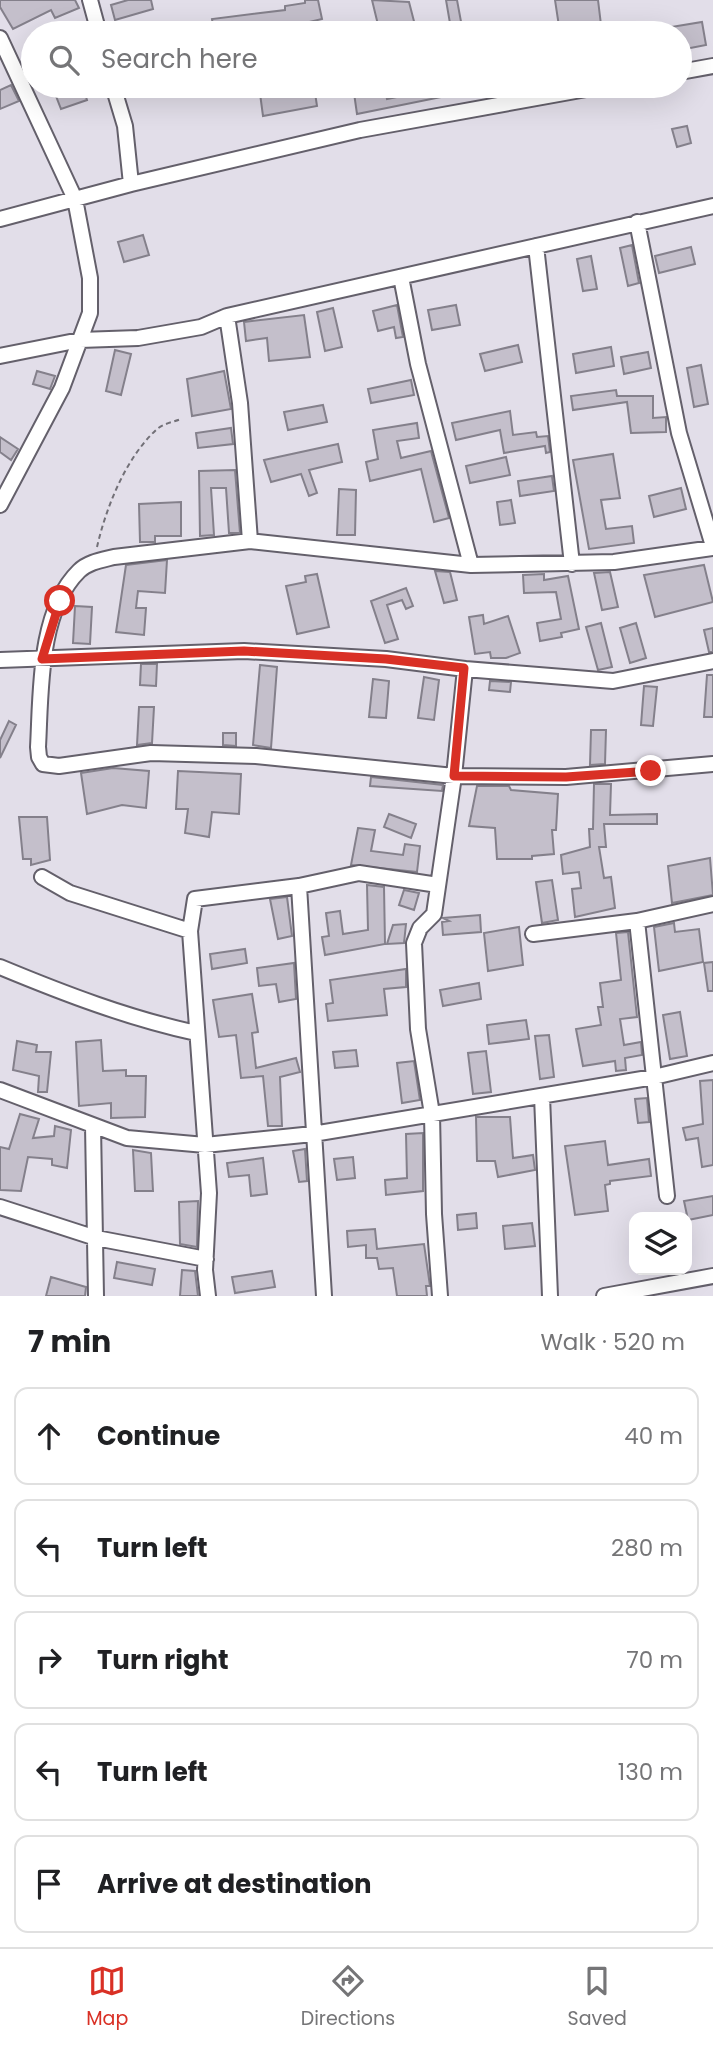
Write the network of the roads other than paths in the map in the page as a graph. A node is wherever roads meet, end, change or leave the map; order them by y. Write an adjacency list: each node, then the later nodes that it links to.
1 (90, 0): 2 (street)
2 (96, 21)
3 (0, 37): 6 (street)
4 (713, 66): 5 (street)
5 (692, 70)
6 (21, 83)
7 (28, 98): 11 (street)
8 (117, 98): 10 (street)
9 (537, 98): 10 (street)
10 (131, 184): 11 (street)
11 (75, 200): 13 (street); 18 (street)
12 (713, 206): 14 (street)
13 (0, 219)
14 (636, 222): 15 (street); 22 (street)
15 (536, 246): 16 (street); 23 (street)
16 (401, 277): 17 (street); 24 (street)
17 (227, 316): 18 (street); 21 (street)
18 (80, 340): 19 (street); 20 (street)
19 (0, 356)
20 (0, 505)
21 (250, 541): 24 (street); 25 (street)
22 (713, 547): 23 (street)
23 (572, 564): 24 (street)
24 (471, 565)
25 (42, 659): 26 (street); 28 (street); 30 (street)
26 (0, 660)
27 (713, 661): 28 (street)
28 (464, 668): 30 (street)
29 (713, 764): 30 (street)
30 (454, 776): 32 (street)
31 (42, 877): 36 (street)
32 (438, 885): 33 (street); 44 (street)
33 (299, 886): 36 (street); 46 (street)
34 (713, 904): 35 (street)
35 (637, 921): 37 (street); 41 (street)
36 (190, 931): 39 (street)
37 (533, 934)
38 (0, 967): 39 (street)
39 (197, 1033): 47 (street)
40 (713, 1063): 41 (street)
41 (654, 1077): 43 (street); 48 (street)
42 (0, 1090): 45 (street)
43 (542, 1096): 44 (street); 58 (street)
44 (432, 1114): 46 (street); 57 (street)
45 (93, 1126): 47 (street); 50 (street)
46 (313, 1134): 47 (street); 56 (street)
47 (205, 1146): 51 (street)
48 (667, 1196)
49 (0, 1207): 50 (street)
50 (96, 1238): 51 (street); 54 (street)
51 (205, 1259): 55 (street)
52 (713, 1276): 53 (street)
53 (668, 1290): 59 (street)
54 (96, 1296)
55 (208, 1296)
56 (324, 1296)
57 (440, 1296)
58 (550, 1296)
59 (604, 1296)

